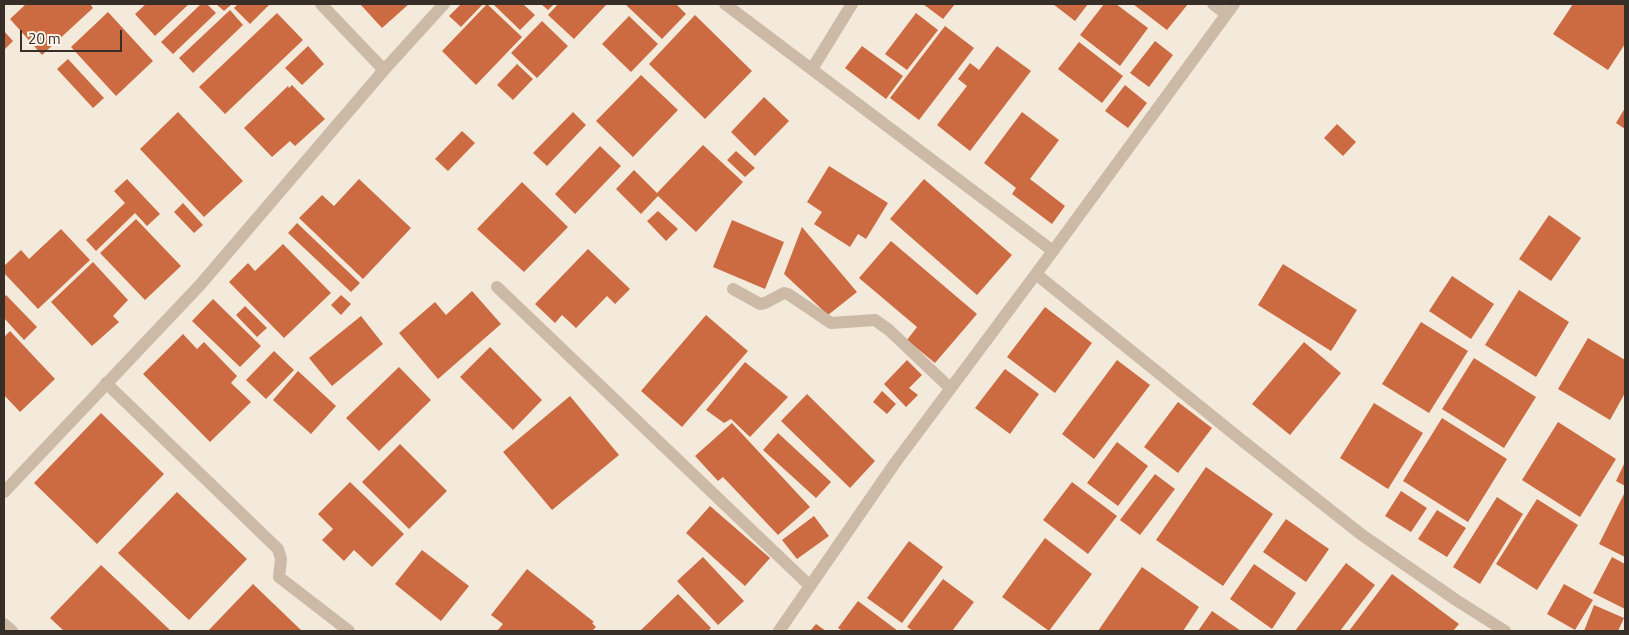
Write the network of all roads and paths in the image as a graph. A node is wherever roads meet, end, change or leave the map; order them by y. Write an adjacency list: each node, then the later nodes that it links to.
1 (322, 4): 9 (street)
2 (444, 4): 9 (street)
3 (725, 4): 8 (street)
4 (852, 4): 8 (street)
5 (1213, 4): 7 (street)
6 (1234, 4): 7 (street)
7 (1226, 14): 10 (street)
8 (812, 69): 10 (street)
9 (384, 70): 14 (street)
10 (1053, 251): 11 (street)
11 (1036, 274): 15 (street); 22 (street)
12 (498, 286): 17 (street)
13 (733, 289): 15 (street)
14 (106, 383): 16 (street); 20 (street)
15 (950, 388): 17 (street)
16 (4, 492)
17 (810, 586): 21 (street)
18 (4, 624): 19 (street)
19 (12, 631)
20 (349, 631)
21 (778, 631)
22 (1505, 631)

